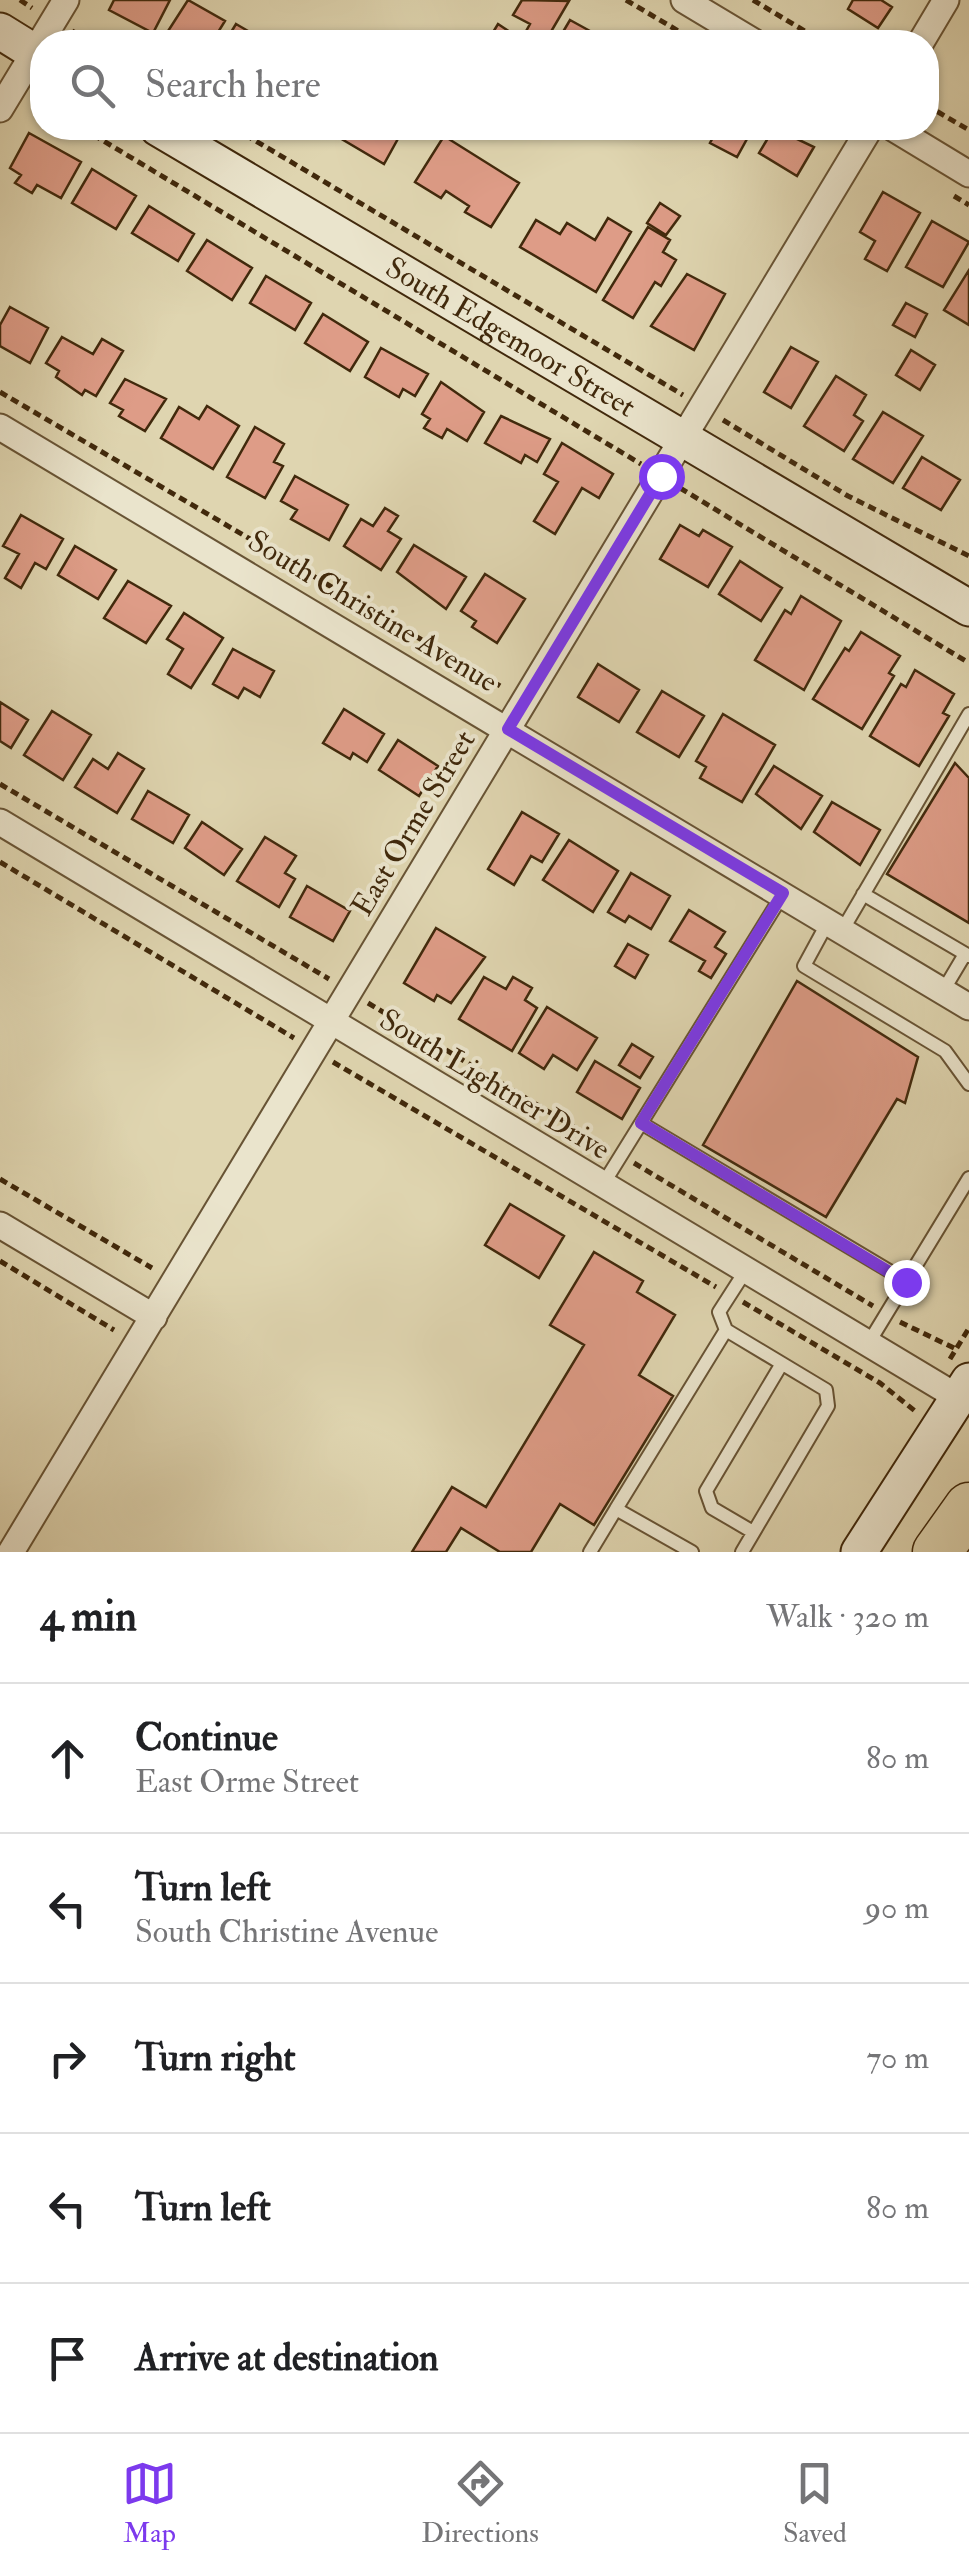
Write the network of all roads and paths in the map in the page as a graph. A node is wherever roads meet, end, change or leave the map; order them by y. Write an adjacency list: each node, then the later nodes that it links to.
1 (66, 0): 6 (street)
2 (626, 0): 7 (path)
3 (684, 0): 8 (street)
4 (753, 0): 9 (path)
5 (946, 0): 10 (street)
6 (51, 30)
7 (677, 30)
8 (734, 30)
9 (804, 30)
10 (928, 30)
11 (0, 31): 12 (street)
12 (30, 49)
13 (30, 67): 14 (street)
14 (0, 109)
15 (939, 112): 16 (path)
16 (969, 130)
17 (102, 140): 27 (path)
18 (178, 140): 26 (street, South Edgemoor Street)
19 (254, 140): 24 (path)
20 (863, 140): 24 (street, East Orme Street)
21 (914, 140): 22 (street)
22 (969, 174)
23 (0, 392): 31 (path)
24 (702, 407): 26 (street, East Orme Street); 28 (path)
25 (0, 427): 33 (street, South Christine Avenue)
26 (682, 442): 27 (street, East Orme Street); 29 (street, South Edgemoor Street)
27 (661, 476): 30 (path); 33 (street, East Orme Street)
28 (969, 556)
29 (969, 608)
30 (969, 663)
31 (502, 687)
32 (969, 714): 38 (lane)
33 (508, 729): 37 (street, South Christine Avenue); 42 (street, East Orme Street)
34 (0, 784): 42 (path)
35 (0, 822): 44 (street, South Lightner Drive)
36 (0, 862): 45 (path)
37 (783, 893): 39 (street, South Christine Avenue); 47 (lane)
38 (864, 894): 39 (lane); 40 (lane)
39 (836, 925): 41 (street, South Christine Avenue); 46 (lane)
40 (967, 955): 41 (lane)
41 (943, 991): 43 (street, South Christine Avenue)
42 (350, 992): 44 (street, East Orme Street); 48 (path)
43 (969, 1007)
44 (330, 1024): 45 (street, East Orme Street); 51 (street, South Lightner Drive)
45 (314, 1051): 57 (path); 59 (street, East Orme Street)
46 (969, 1084)
47 (641, 1123): 48 (lane); 56 (lane)
48 (621, 1155): 51 (lane); 58 (path)
49 (0, 1178): 54 (path)
50 (969, 1178): 56 (lane)
51 (602, 1186): 55 (street, South Lightner Drive)
52 (0, 1226): 59 (street)
53 (0, 1261): 60 (path)
54 (152, 1268)
55 (746, 1270): 57 (lane); 62 (street, South Lightner Drive)
56 (906, 1282): 58 (lane)
57 (730, 1295): 61 (lane); 65 (path)
58 (886, 1314): 62 (lane); 64 (path)
59 (154, 1317): 69 (street, East Orme Street)
60 (114, 1330)
61 (726, 1330): 63 (lane); 67 (lane)
62 (868, 1344): 64 (street, South Lightner Drive)
63 (781, 1365): 68 (lane); 68 (lane)
64 (961, 1376): 73 (street)
65 (917, 1413)
66 (969, 1507): 74 (highway)
67 (616, 1509): 70 (lane); 71 (lane)
68 (753, 1532): 72 (lane)
69 (11, 1552)
70 (590, 1552)
71 (692, 1552)
72 (742, 1552)
73 (859, 1552)
74 (937, 1552)

